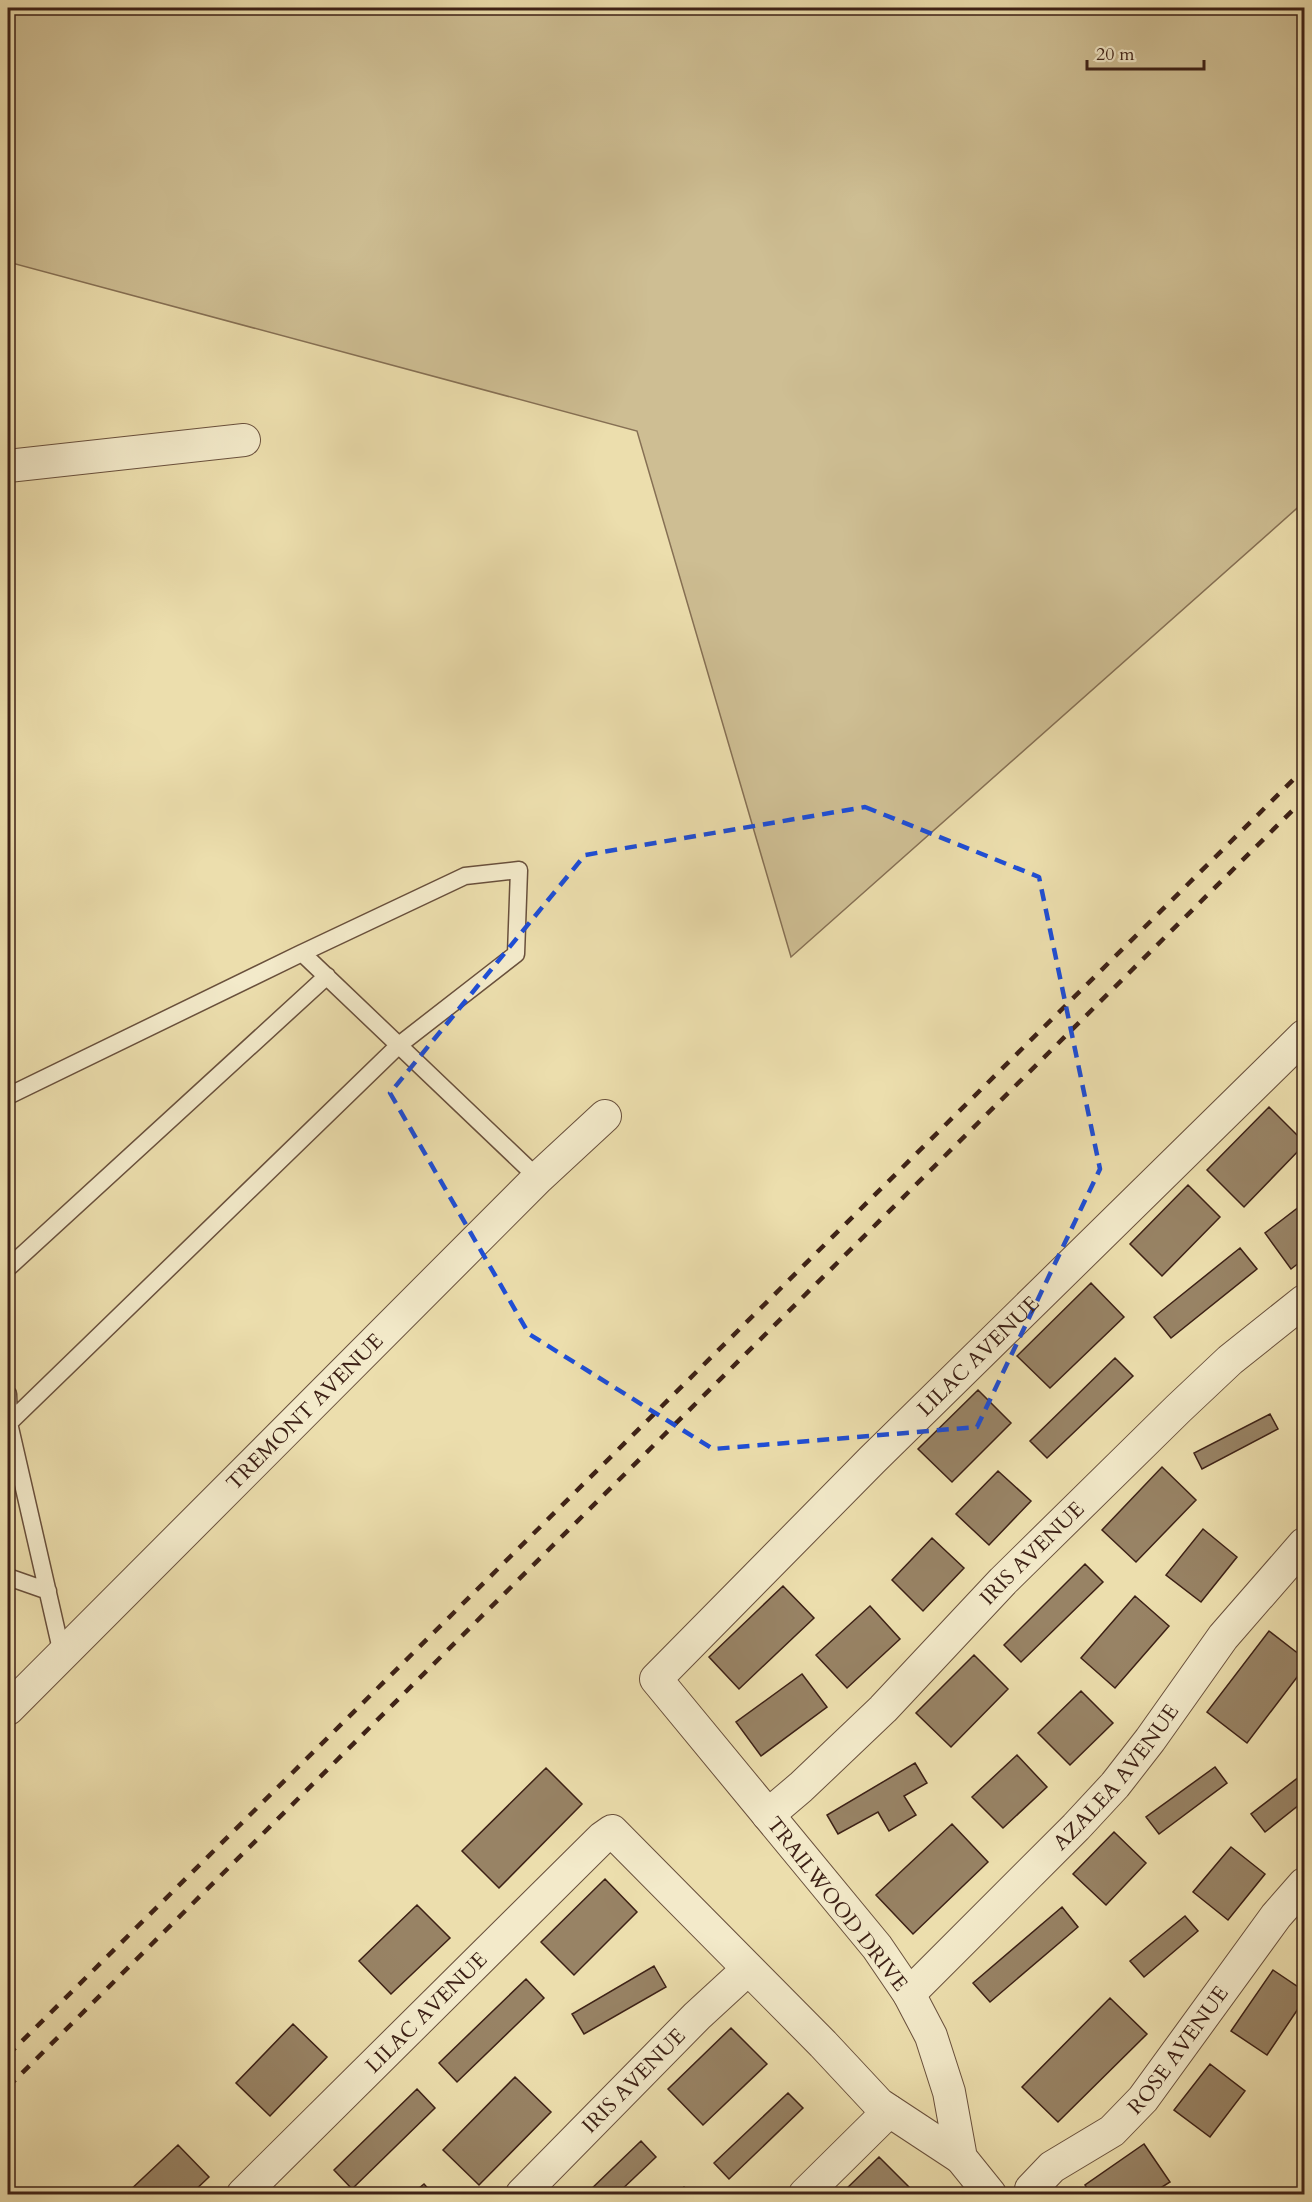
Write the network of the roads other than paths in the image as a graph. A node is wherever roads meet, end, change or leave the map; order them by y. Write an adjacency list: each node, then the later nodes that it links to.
1 (244, 440): 2 (street)
2 (8, 466)
3 (303, 953): 4 (lane); 6 (lane); 7 (lane)
4 (327, 976): 6 (lane); 10 (lane)
5 (1305, 1036): 18 (street, LILAC AVENUE)
6 (399, 1045): 9 (lane); 13 (lane)
7 (8, 1096)
8 (605, 1116): 9 (street, TREMONT AVENUE)
9 (538, 1178): 17 (street, TREMONT AVENUE)
10 (8, 1268)
11 (1305, 1301): 20 (street, IRIS AVENUE)
12 (8, 1394): 13 (lane)
13 (9, 1423): 16 (lane)
14 (1305, 1544): 24 (street, AZALEA AVENUE)
15 (8, 1577): 16 (lane)
16 (48, 1591): 17 (lane)
17 (62, 1654): 19 (street, TREMONT AVENUE)
18 (656, 1680): 20 (street, TRAILWOOD DRIVE)
19 (8, 1708)
20 (768, 1815): 24 (street, TRAILWOOD DRIVE)
21 (612, 1831): 23 (street, TRAILWOOD DRIVE); 27 (street, LILAC AVENUE)
22 (1305, 1884): 31 (street, ROSE AVENUE)
23 (747, 1970): 25 (street, TRAILWOOD DRIVE); 28 (street, IRIS AVENUE)
24 (909, 1994): 26 (street, TRAILWOOD DRIVE)
25 (889, 2111): 26 (street, TRAILWOOD DRIVE); 29 (street)
26 (961, 2158): 30 (street, TRAILWOOD DRIVE)
27 (243, 2194)
28 (522, 2194)
29 (805, 2194)
30 (990, 2194)
31 (1030, 2194)

